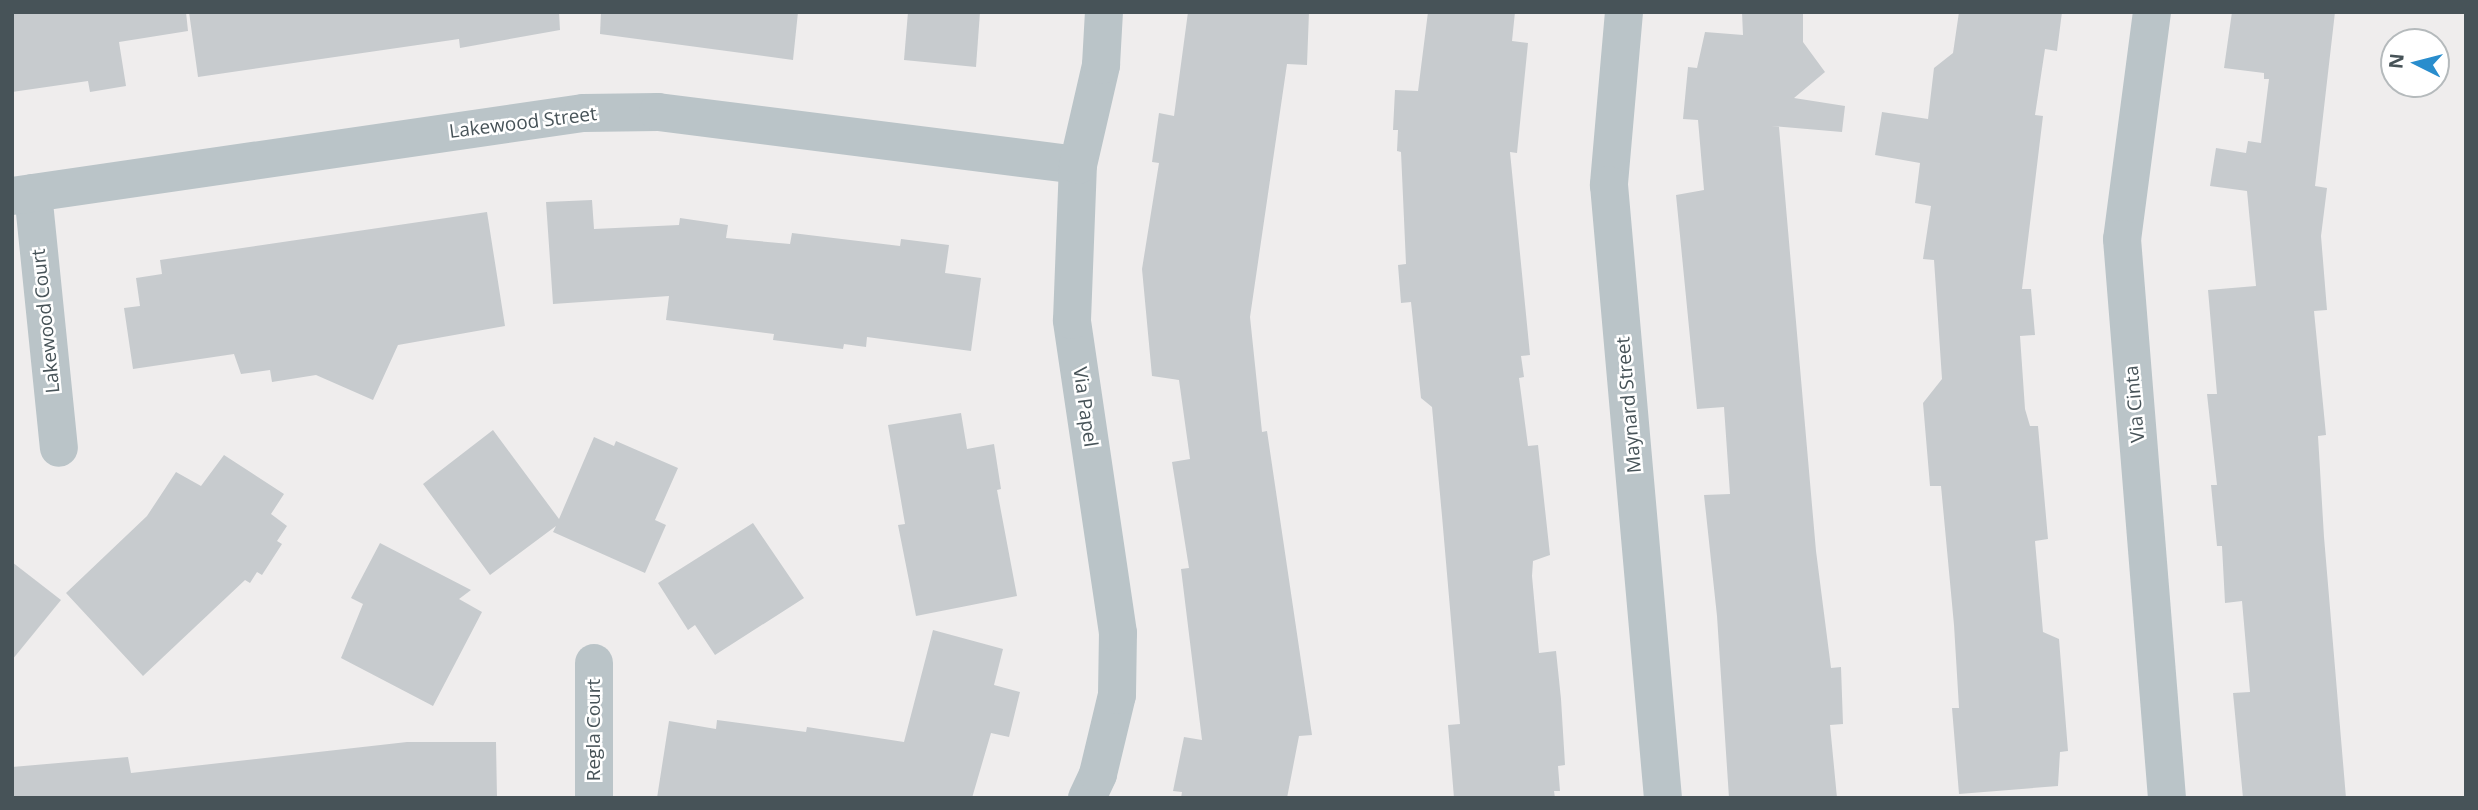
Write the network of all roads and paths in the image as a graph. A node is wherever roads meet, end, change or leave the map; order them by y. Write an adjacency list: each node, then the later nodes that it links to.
1 (1104, 12): 4 (street, Via Papel)
2 (1624, 12): 10 (street, Maynard Street)
3 (2152, 12): 11 (street, Via Cinta)
4 (1078, 164): 5 (street, Lakewood Street); 9 (street, Via Papel)
5 (23, 195): 6 (street, Lakewood Court)
6 (59, 448)
7 (594, 663): 8 (street, Regla Court)
8 (594, 798)
9 (1087, 798)
10 (1663, 798)
11 (2166, 798)

